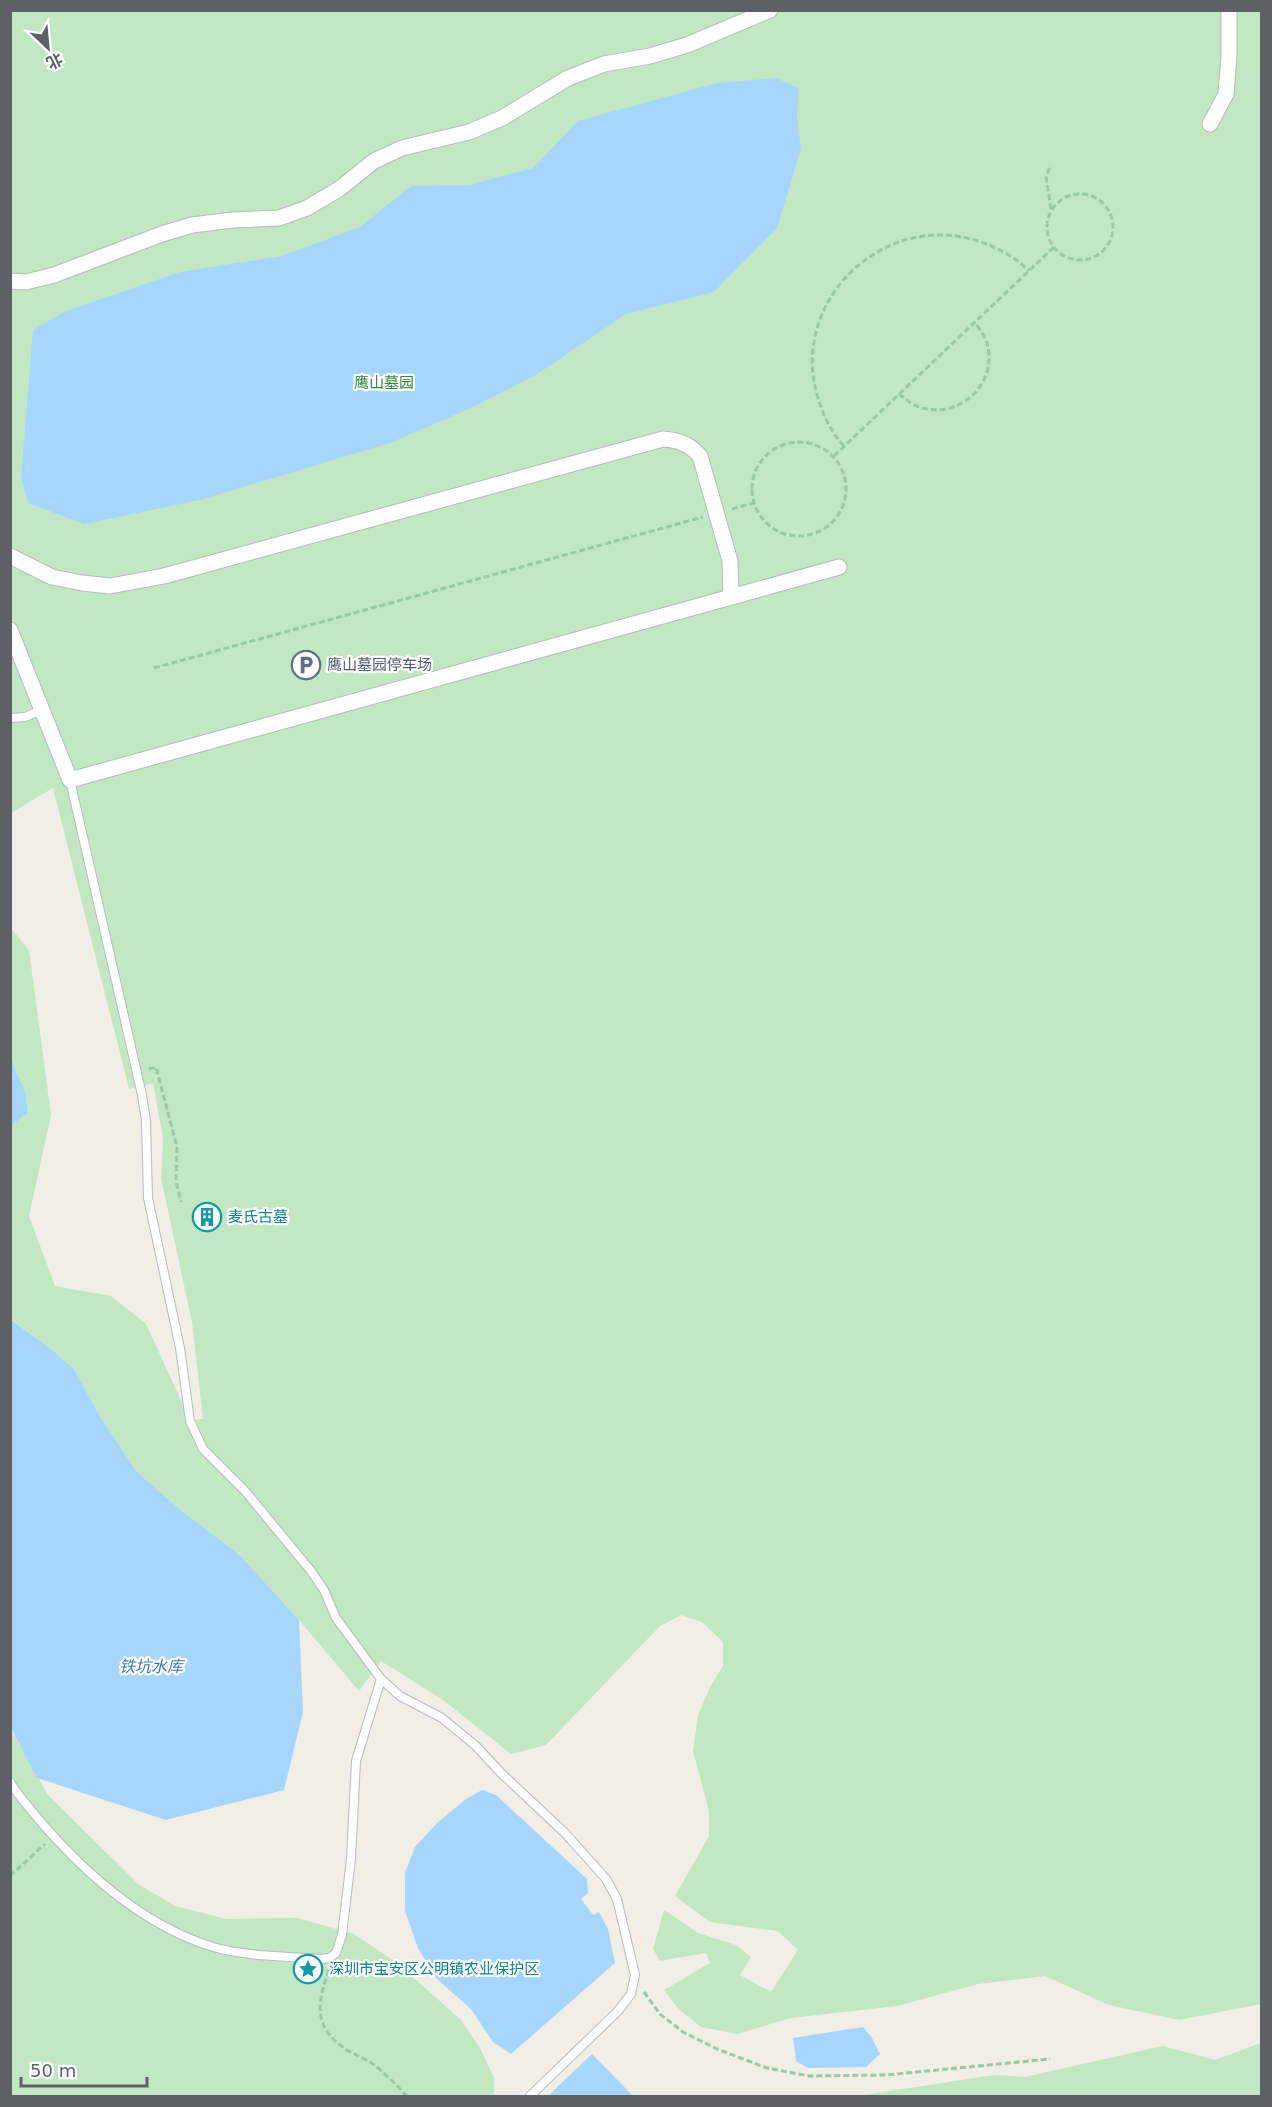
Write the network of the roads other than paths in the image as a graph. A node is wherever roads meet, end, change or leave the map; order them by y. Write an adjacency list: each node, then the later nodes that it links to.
1 (770, 10): 4 (street)
2 (1229, 10): 3 (street)
3 (1210, 124)
4 (10, 281)
5 (10, 556): 7 (street)
6 (839, 567): 7 (street)
7 (731, 597): 11 (street)
8 (10, 630): 9 (street)
9 (42, 710): 10 (lane); 11 (street)
10 (10, 718)
11 (70, 780): 12 (lane)
12 (381, 1679): 13 (lane); 14 (lane)
13 (10, 1782)
14 (530, 2097)

